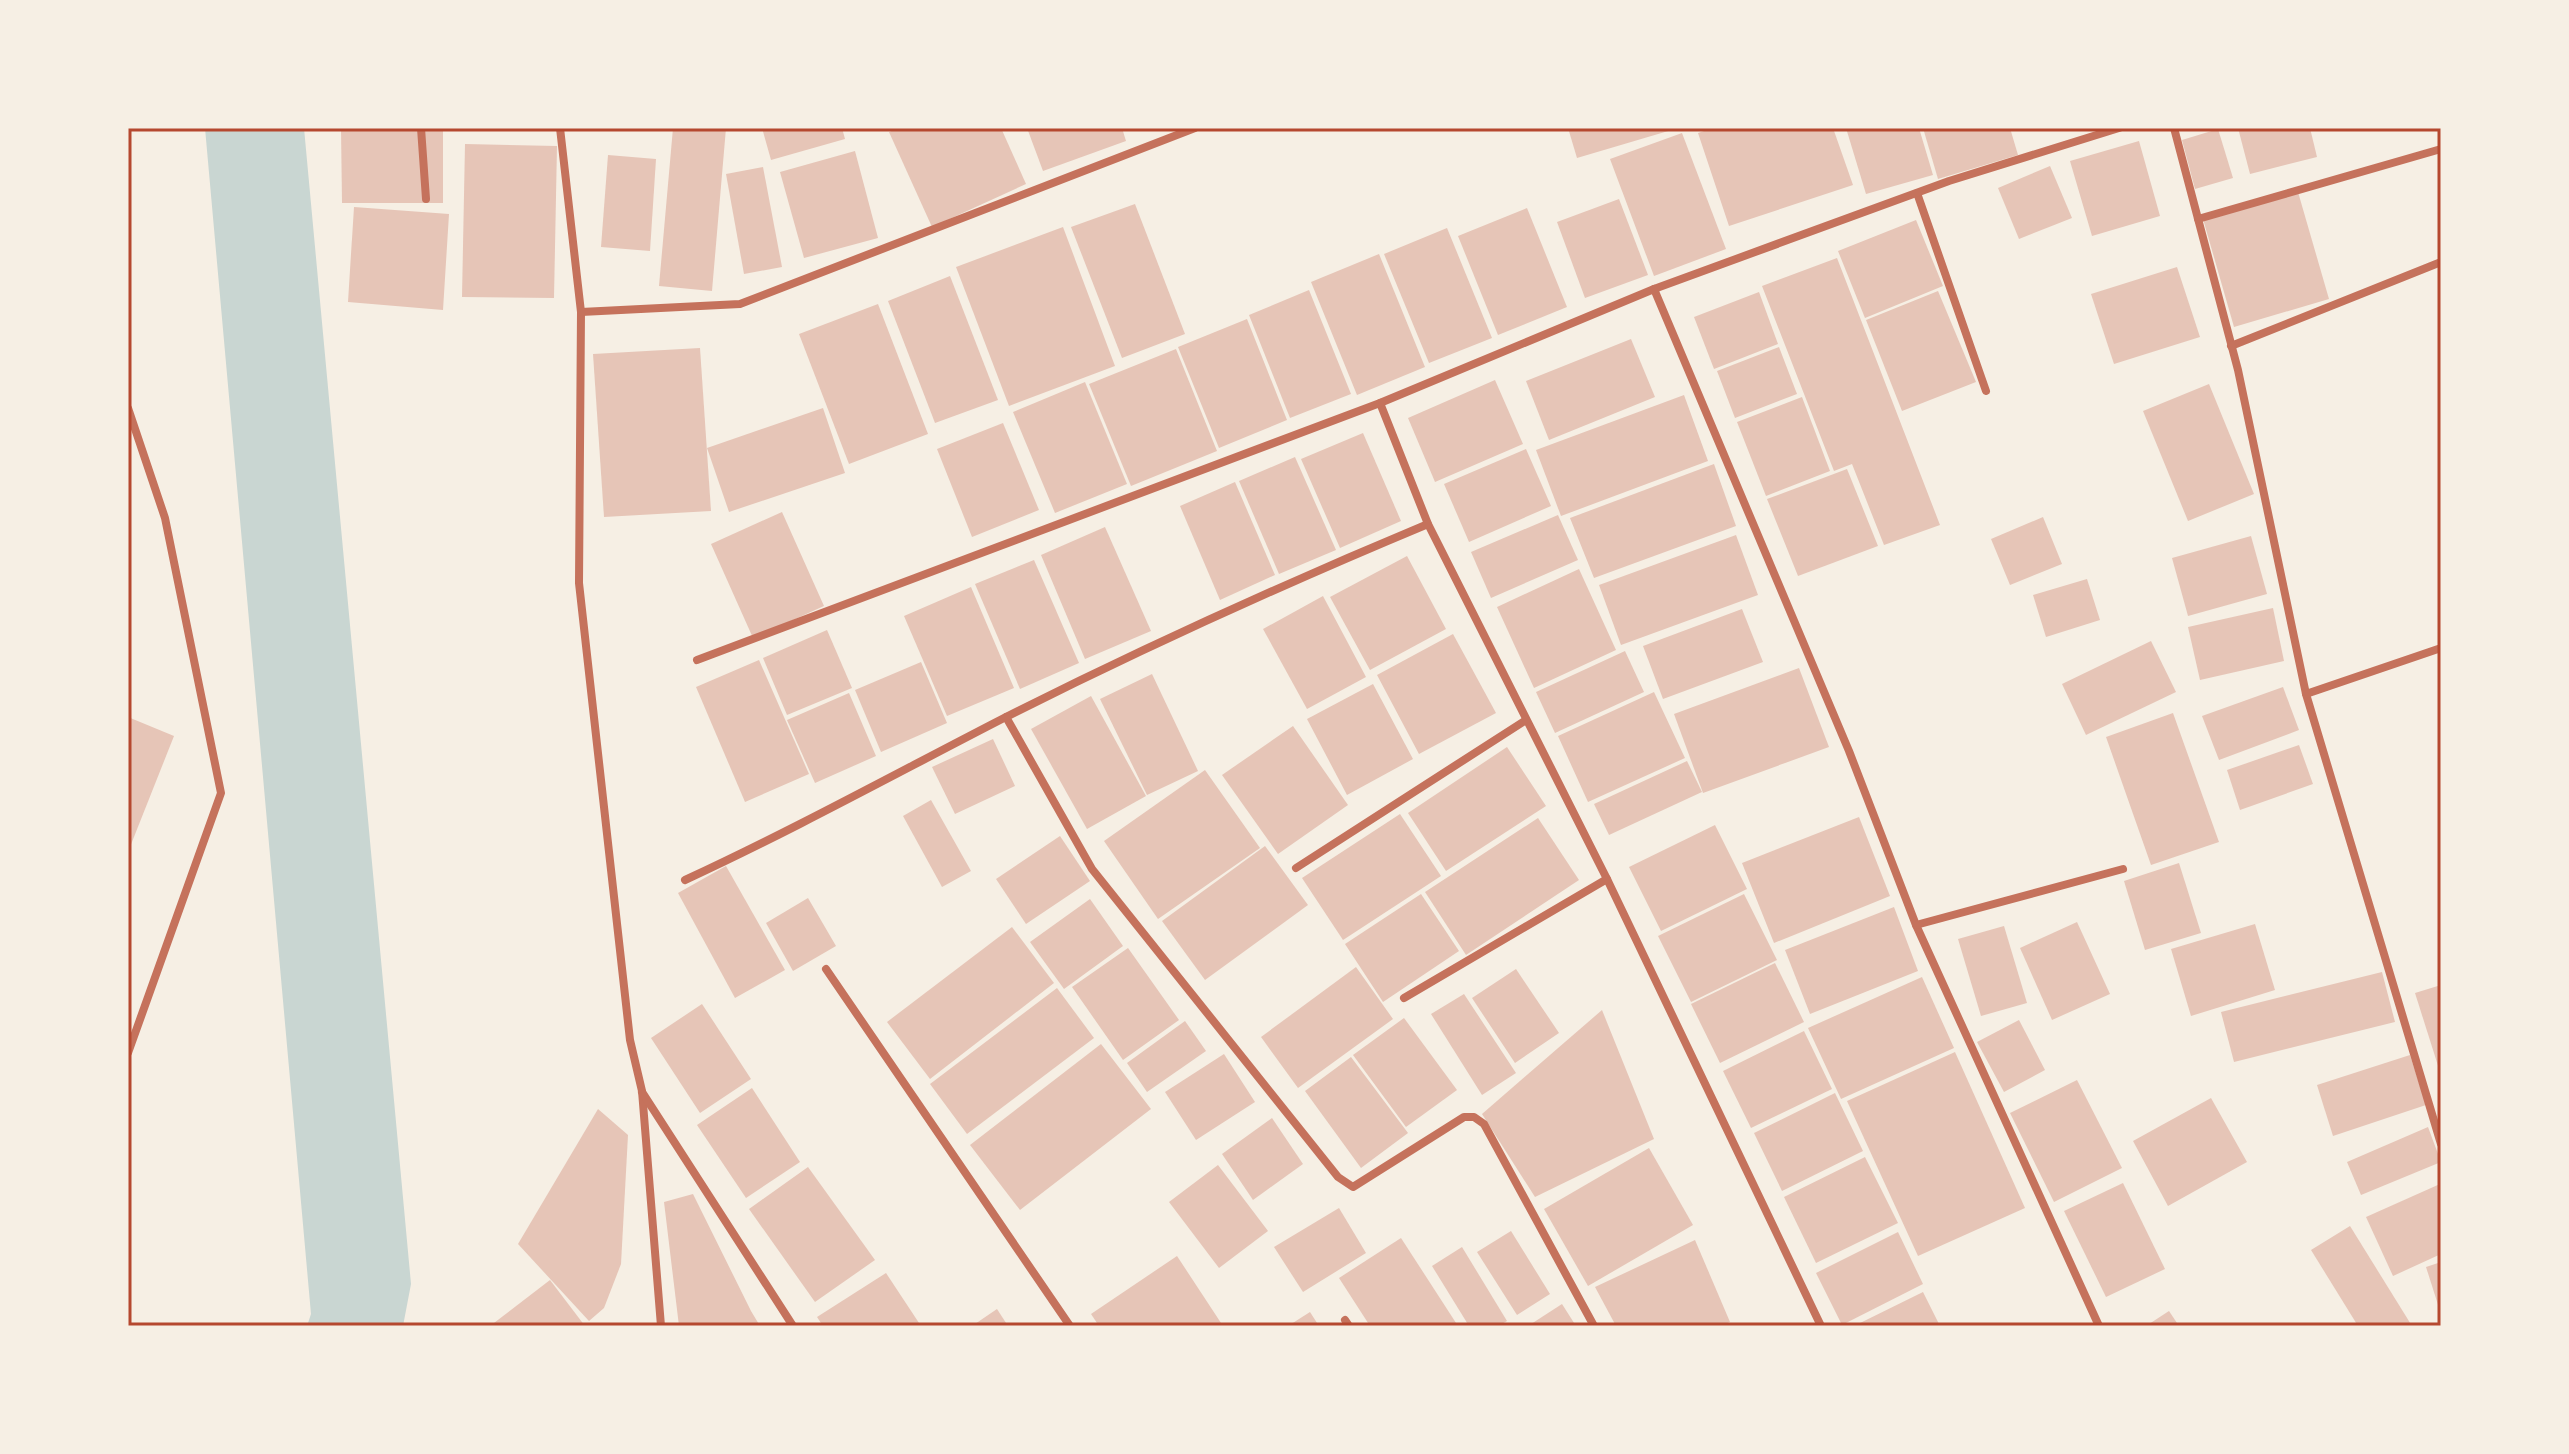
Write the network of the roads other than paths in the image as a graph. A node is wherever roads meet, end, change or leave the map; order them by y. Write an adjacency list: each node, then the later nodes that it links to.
1 (421, 128): 8 (street)
2 (560, 128): 12 (street)
3 (1195, 128): 12 (street)
4 (2119, 128): 7 (street)
5 (2174, 128): 9 (street)
6 (2441, 149): 9 (street)
7 (1917, 193): 11 (street); 14 (street)
8 (426, 199)
9 (2198, 219): 13 (street)
10 (2441, 262): 13 (street)
11 (1654, 289): 15 (street); 27 (street)
12 (581, 312): 31 (street)
13 (2231, 346): 20 (street)
14 (1986, 391)
15 (1380, 403): 17 (street); 19 (street)
16 (128, 408): 30 (street)
17 (1428, 524): 21 (street); 22 (street)
18 (2441, 648): 20 (street)
19 (697, 660)
20 (2306, 694): 32 (street)
21 (1006, 717): 26 (street); 36 (street)
22 (1526, 720): 23 (street); 25 (street)
23 (1296, 868)
24 (2123, 869): 27 (street)
25 (1607, 879): 29 (street); 37 (street)
26 (685, 880)
27 (1916, 925): 38 (street)
28 (826, 969): 35 (street)
29 (1404, 998)
30 (128, 1053)
31 (642, 1091): 33 (street); 34 (street)
32 (2441, 1144)
33 (661, 1326)
34 (793, 1326)
35 (1070, 1326)
36 (1594, 1326)
37 (1821, 1326)
38 (2099, 1326)

